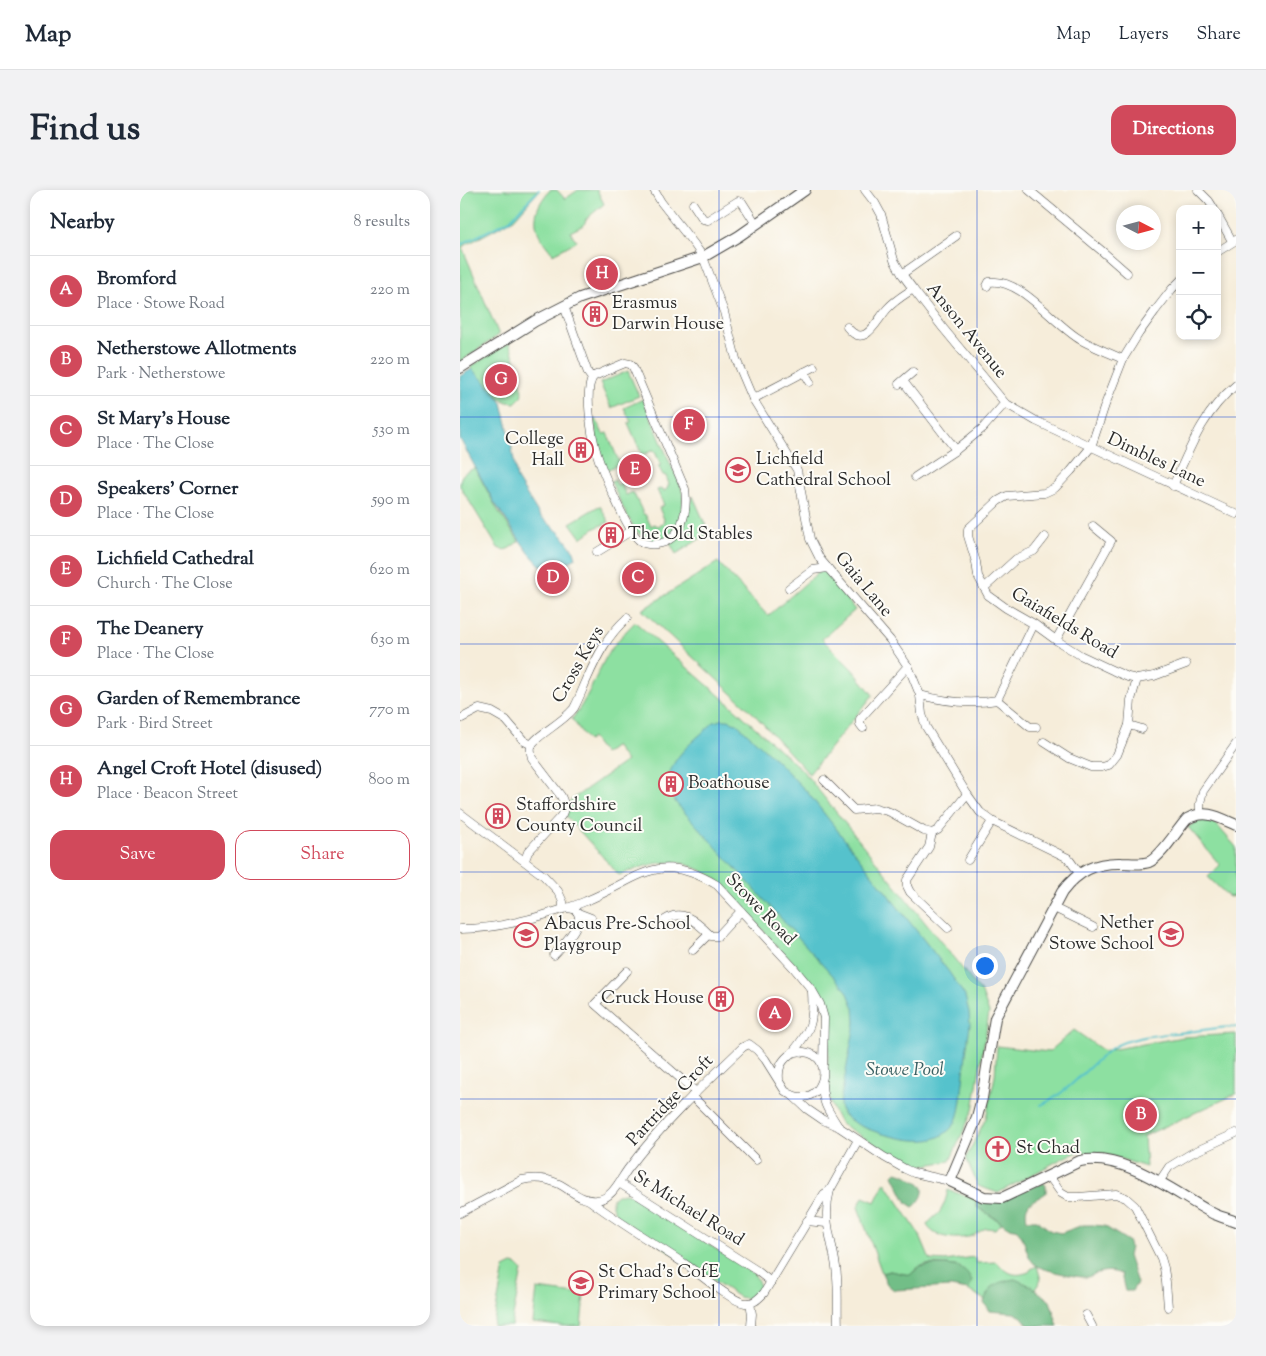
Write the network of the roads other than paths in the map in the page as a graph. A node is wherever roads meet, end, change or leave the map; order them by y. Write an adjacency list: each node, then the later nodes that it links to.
1 (654, 190): 13 (street, Gaia Lane)
2 (805, 190): 9 (street)
3 (865, 190): 15 (street, Anson Avenue)
4 (1029, 190): 14 (street)
5 (1198, 190): 7 (street)
6 (693, 204): 9 (street)
7 (1212, 205)
8 (1221, 220): 11 (street)
9 (756, 224): 13 (street)
10 (956, 236): 15 (street)
11 (1234, 240): 12 (street)
12 (1220, 250)
13 (703, 257): 19 (street); 29 (street, Gaia Lane)
14 (1127, 273)
15 (902, 274): 18 (street, Anson Avenue)
16 (987, 286): 21 (street)
17 (1176, 286): 21 (street)
18 (913, 289): 20 (street); 30 (street, Anson Avenue)
19 (564, 306): 23 (street); 26 (street)
20 (847, 326)
21 (1123, 359): 31 (street)
22 (814, 367): 24 (street)
23 (460, 368)
24 (804, 372): 27 (street); 29 (street)
25 (913, 372): 32 (street)
26 (594, 376): 37 (street); 37 (street)
27 (810, 382)
28 (1236, 385): 34 (street)
29 (753, 399): 40 (street, Gaia Lane)
30 (1005, 403): 31 (street, Anson Avenue); 32 (street)
31 (1091, 447): 34 (street, Dimbles Lane); 42 (street, Gaiafields Road)
32 (956, 450): 33 (street)
33 (915, 477)
34 (1173, 486): 35 (street, Dimbles Lane)
35 (1236, 514)
36 (1093, 526): 45 (street)
37 (631, 531): 39 (street)
38 (1045, 536): 42 (street)
39 (597, 552)
40 (828, 568): 41 (street); 47 (street, Gaia Lane)
41 (789, 588)
42 (984, 588): 44 (street, Gaiafields Road)
43 (627, 618): 58 (street, Cross Keys)
44 (1034, 624): 45 (street, Gaiafields Road); 50 (street)
45 (1056, 640): 48 (street, Gaiafields Road)
46 (1186, 664): 48 (street)
47 (908, 666): 49 (street, Gaia Lane); 53 (street)
48 (1137, 679): 52 (street)
49 (920, 695): 50 (street); 60 (street, Gaia Lane)
50 (997, 700): 54 (street)
51 (460, 719): 58 (street)
52 (1130, 725): 55 (street); 56 (street)
53 (863, 728)
54 (1032, 728)
55 (1143, 729)
56 (1044, 742)
57 (1236, 744): 62 (street)
58 (532, 745): 66 (street)
59 (824, 780): 65 (street)
60 (967, 794): 63 (street, Gaia Lane); 65 (street)
61 (460, 813): 66 (street)
62 (1200, 814): 64 (street); 68 (street)
63 (992, 821): 67 (street); 68 (street, Gaia Lane)
64 (1236, 825)
65 (932, 832): 76 (street)
66 (525, 860): 69 (street)
67 (968, 860)
68 (1079, 873): 70 (street)
69 (565, 908): 71 (street, Stowe Road); 72 (street); 77 (street, Stowe Road)
70 (1054, 908): 75 (street); 96 (street)
71 (741, 911): 78 (street); 82 (street, Stowe Road)
72 (578, 913): 73 (street); 80 (street)
73 (591, 918)
74 (660, 924): 78 (street)
75 (1093, 926)
76 (948, 928)
77 (460, 929)
78 (709, 934): 79 (street)
79 (693, 950)
80 (554, 955)
81 (627, 971): 89 (street)
82 (812, 990): 83 (street); 86 (street, Stowe Road)
83 (792, 1053): 85 (street); 86 (street)
84 (765, 1058): 85 (street); 87 (street); 89 (street, Partridge Croft)
85 (783, 1061): 87 (street)
86 (823, 1067): 88 (street)
87 (779, 1078): 90 (street)
88 (822, 1082): 90 (street); 91 (street)
89 (694, 1094): 94 (street); 98 (street, Partridge Croft)
90 (790, 1094): 91 (street)
91 (839, 1127): 93 (street)
92 (1236, 1133): 97 (street)
93 (858, 1140): 96 (street); 99 (street)
94 (756, 1160)
95 (1049, 1176): 96 (street); 97 (street); 106 (street)
96 (950, 1181)
97 (1159, 1182): 103 (street)
98 (619, 1183): 100 (street, St Michael Road); 105 (street, St Michael Road)
99 (830, 1190): 102 (street); 104 (street)
100 (589, 1200): 101 (street); 108 (street)
101 (460, 1213)
102 (807, 1222): 104 (street); 105 (street)
103 (1236, 1222)
104 (826, 1223): 112 (street)
105 (771, 1282): 108 (street)
106 (1167, 1292): 107 (street); 109 (street)
107 (1157, 1293)
108 (750, 1303): 111 (street)
109 (1168, 1307)
110 (1086, 1315): 113 (street)
111 (751, 1326)
112 (838, 1326)
113 (1092, 1326)

